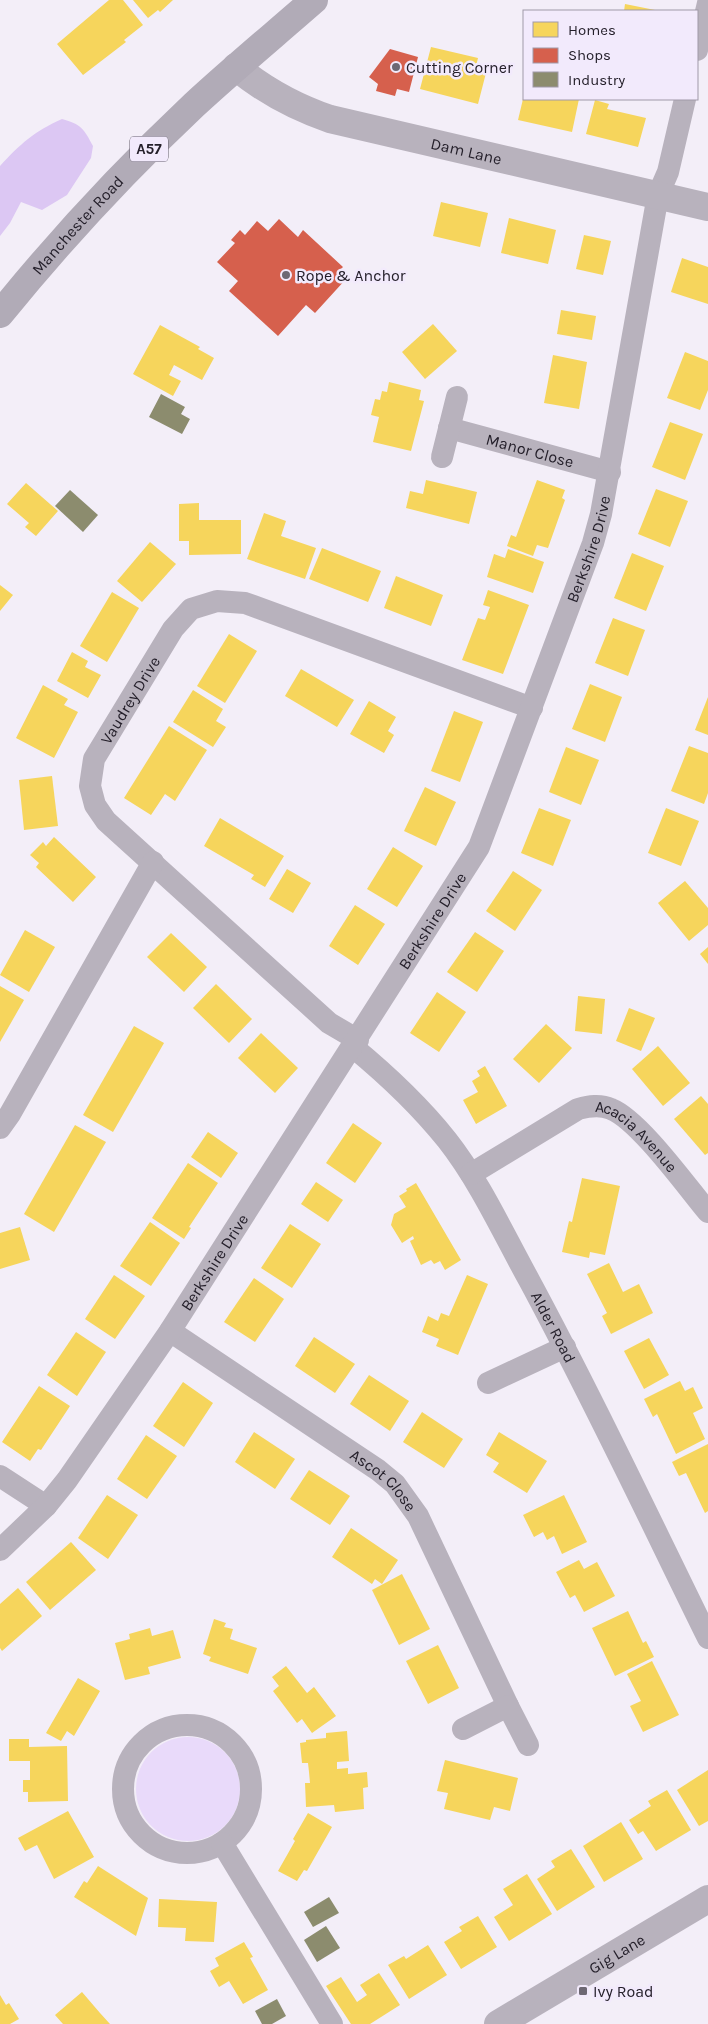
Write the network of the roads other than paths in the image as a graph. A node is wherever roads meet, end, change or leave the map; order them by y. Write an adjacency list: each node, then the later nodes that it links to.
1 (314, 0): 4 (main road, Manchester Road / A57)
2 (708, 3): 3 (street)
3 (698, 46)
4 (236, 67): 6 (street, Dam Lane); 8 (main road, Manchester Road / A57)
5 (685, 100): 6 (street, Berkshire Drive)
6 (658, 195): 7 (street, Dam Lane); 12 (street, Berkshire Drive)
7 (708, 207)
8 (0, 314)
9 (457, 397): 10 (street)
10 (449, 428): 11 (street); 12 (street, Manor Close)
11 (442, 457)
12 (610, 472): 13 (street, Berkshire Drive)
13 (532, 708): 14 (street, Vaudrey Drive); 15 (street, Berkshire Drive)
14 (153, 862): 15 (street, Vaudrey Drive); 16 (street)
15 (355, 1043): 17 (street, Alder Road); 19 (street, Berkshire Drive)
16 (0, 1128)
17 (471, 1174): 18 (street, Acacia Avenue); 20 (street, Alder Road)
18 (708, 1212)
19 (170, 1332): 23 (street, Berkshire Drive); 26 (street, Ascot Close)
20 (565, 1347): 21 (street); 25 (street, Alder Road)
21 (488, 1383)
22 (0, 1476): 23 (street)
23 (46, 1506): 24 (street, Berkshire Drive)
24 (0, 1550)
25 (708, 1638)
26 (508, 1706): 27 (street); 28 (street, Ascot Close)
27 (463, 1729)
28 (528, 1745)
29 (222, 1843): 29 (street); 31 (street)
30 (708, 1899): 32 (street, Gig Lane)
31 (332, 2024)
32 (498, 2024)

